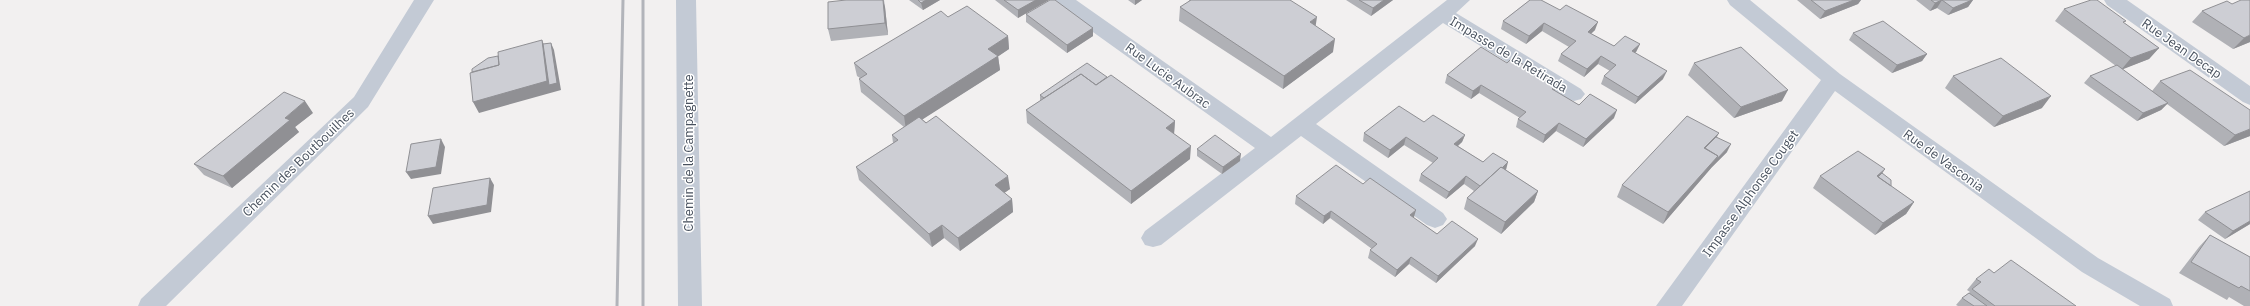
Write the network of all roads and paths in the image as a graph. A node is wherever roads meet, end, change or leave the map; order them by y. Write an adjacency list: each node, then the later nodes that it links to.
1 (424, 0): 15 (street, Chemin des Boutbouilhes)
2 (686, 0): 16 (street, Chemin de la Campagnette)
3 (1460, 0): 7 (street)
4 (1737, 0): 8 (street, Rue de Vasconia)
5 (2115, 0): 10 (street, Rue Jean Decap)
6 (1065, 2): 12 (street, Rue Lucie Aubrac)
7 (1443, 14): 9 (street, Impasse de la Retirada); 11 (street)
8 (1833, 79): 17 (street, Impasse Alphonse Couget); 18 (street, Rue de Vasconia)
9 (1574, 94)
10 (2250, 97)
11 (1301, 125): 12 (street); 13 (street)
12 (1271, 148): 14 (street)
13 (1435, 219)
14 (1153, 238)
15 (150, 306)
16 (690, 306)
17 (1668, 306)
18 (2161, 306)

